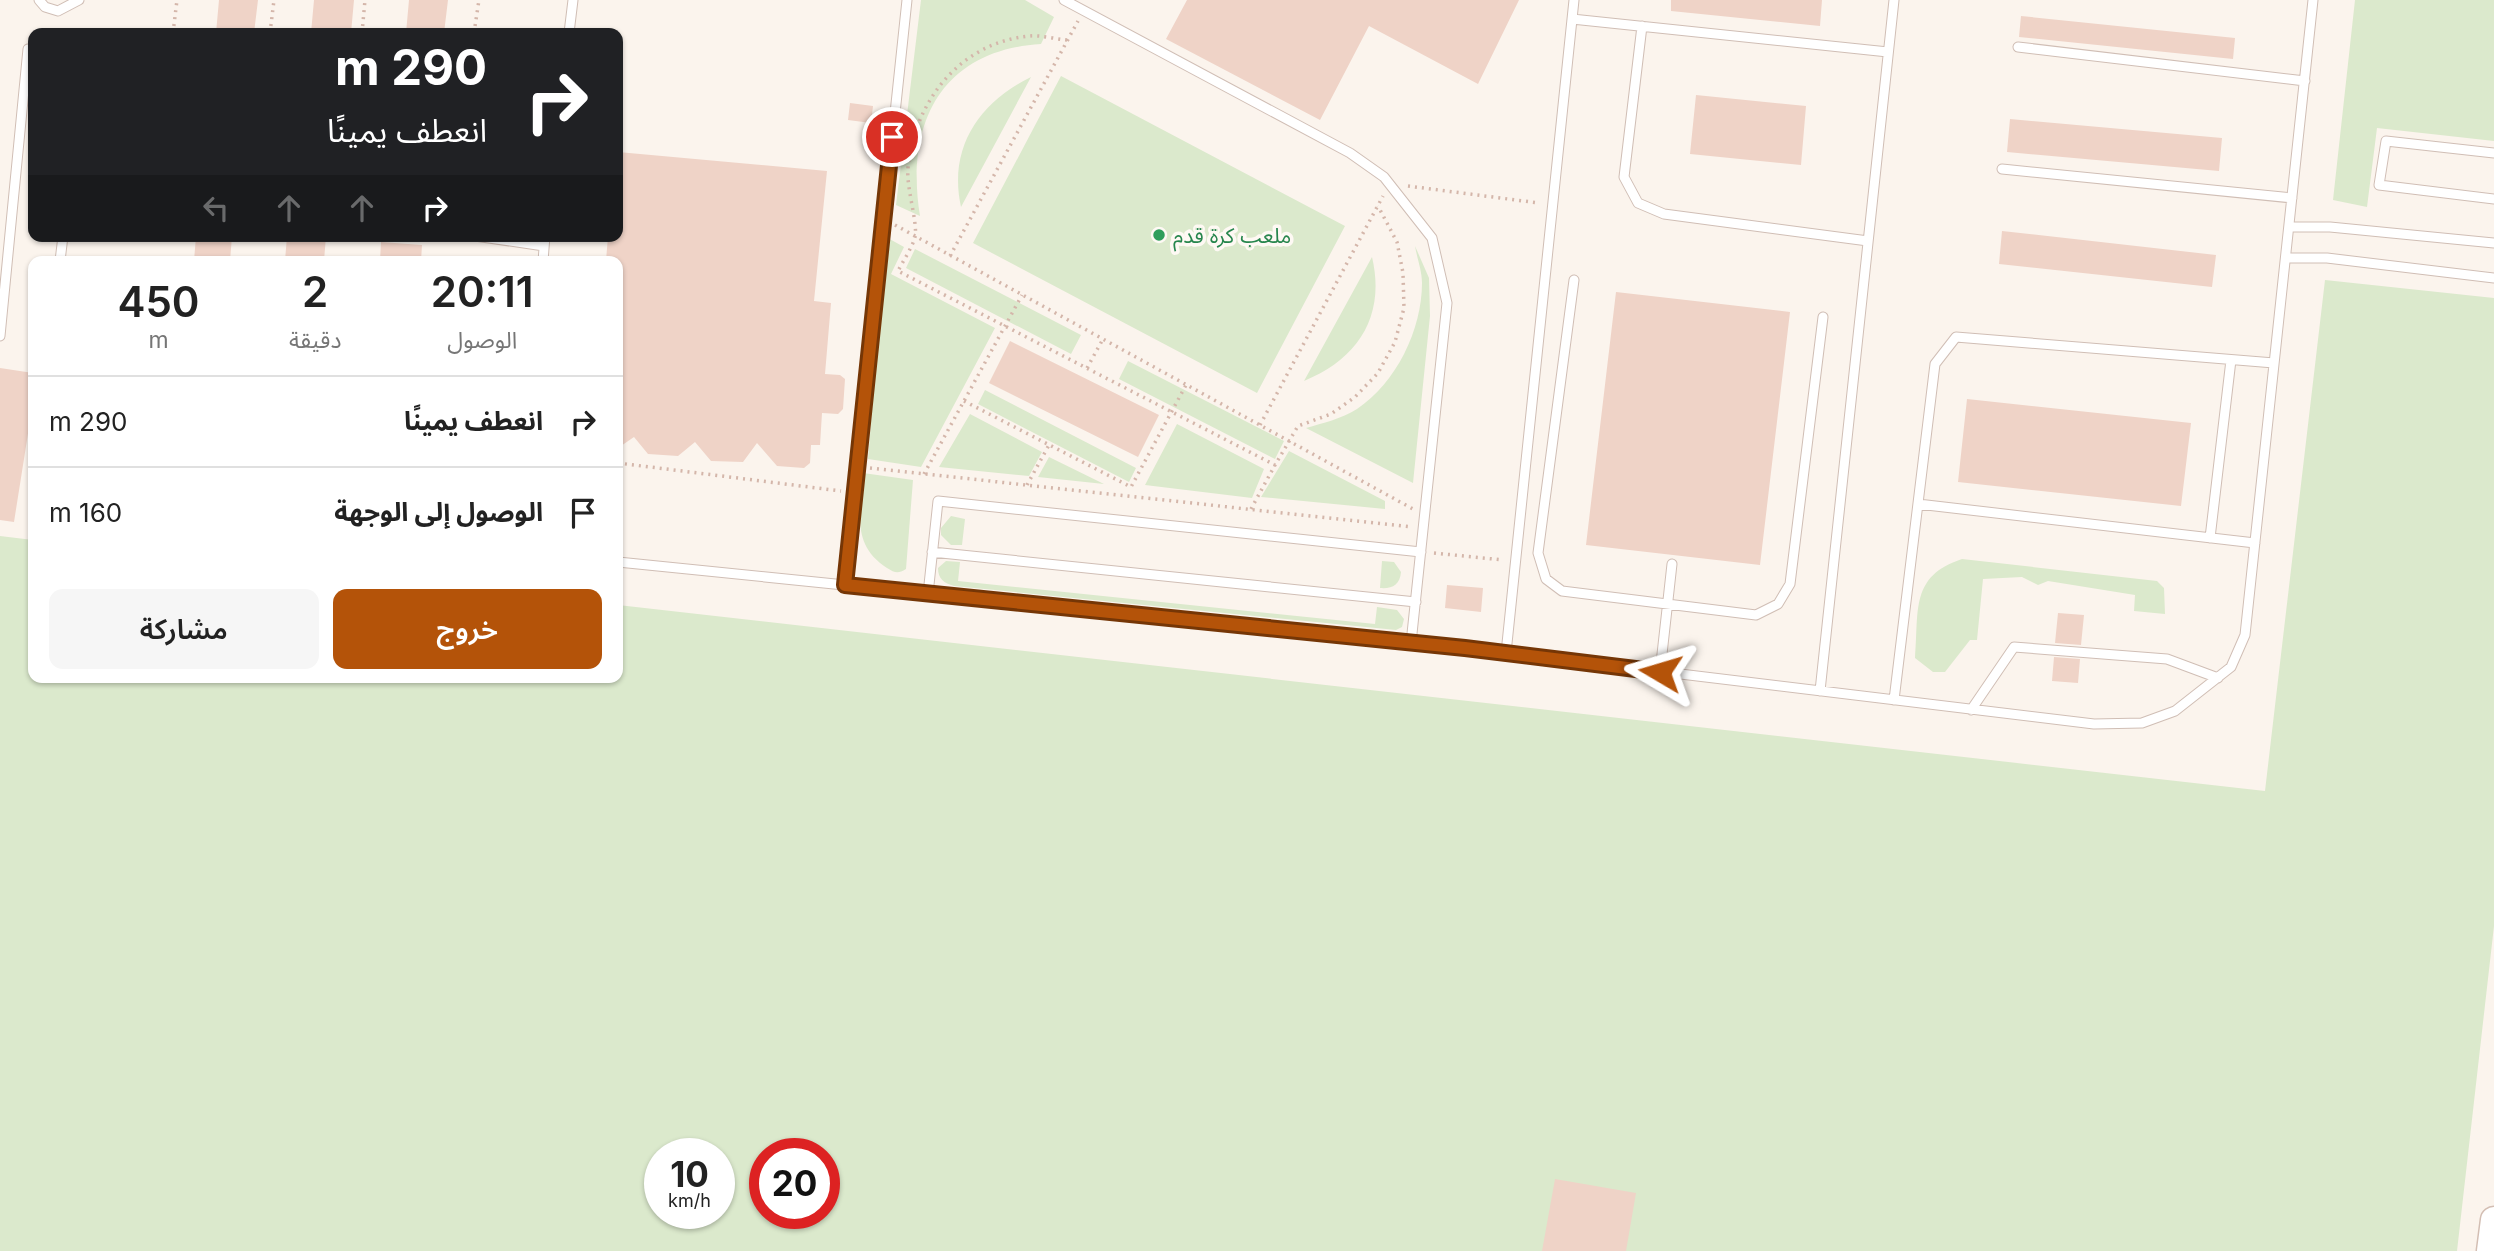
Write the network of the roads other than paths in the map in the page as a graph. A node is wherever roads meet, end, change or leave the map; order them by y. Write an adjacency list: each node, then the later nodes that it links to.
1 (38, 0): 2 (lane)
2 (79, 0)
3 (573, 0): 11 (lane)
4 (907, 0): 37 (lane)
5 (1064, 0): 34 (lane)
6 (1574, 0): 9 (lane)
7 (1894, 0): 14 (lane)
8 (2313, 0): 15 (lane)
9 (1572, 19): 10 (lane); 42 (lane)
10 (1642, 26): 14 (lane); 21 (lane)
11 (570, 28)
12 (2018, 47): 15 (lane)
13 (27, 49): 27 (lane)
14 (1888, 52): 21 (lane)
15 (2305, 81): 18 (lane)
16 (2494, 153): 19 (lane)
17 (2002, 169): 18 (lane)
18 (2292, 198): 20 (lane)
19 (2494, 199)
20 (2289, 227): 22 (lane); 23 (lane)
21 (1868, 241): 45 (lane)
22 (2494, 243)
23 (2286, 258): 24 (lane); 29 (lane)
24 (2494, 278)
25 (1574, 280): 40 (lane)
26 (1822, 317): 40 (lane)
27 (0, 336)
28 (2231, 360): 29 (lane); 30 (lane); 31 (lane)
29 (2274, 363): 32 (lane)
30 (1918, 504): 31 (lane); 46 (lane)
31 (2210, 538): 32 (lane)
32 (2255, 543): 44 (lane)
33 (932, 552): 34 (lane); 38 (lane); 39 (lane)
34 (1421, 552): 39 (lane)
35 (623, 563): 37 (lane)
36 (1672, 564): 40 (lane)
37 (845, 585): 38 (lane)
38 (928, 594): 41 (lane)
39 (1416, 602): 41 (lane)
40 (1668, 604): 43 (lane)
41 (1411, 643): 42 (lane)
42 (1506, 653): 43 (lane)
43 (1660, 672): 45 (lane)
44 (2218, 678): 47 (lane); 47 (lane)
45 (1820, 691): 46 (lane)
46 (1894, 700): 47 (lane)
47 (1971, 710)
48 (2494, 1220): 49 (street)
49 (2490, 1251)

